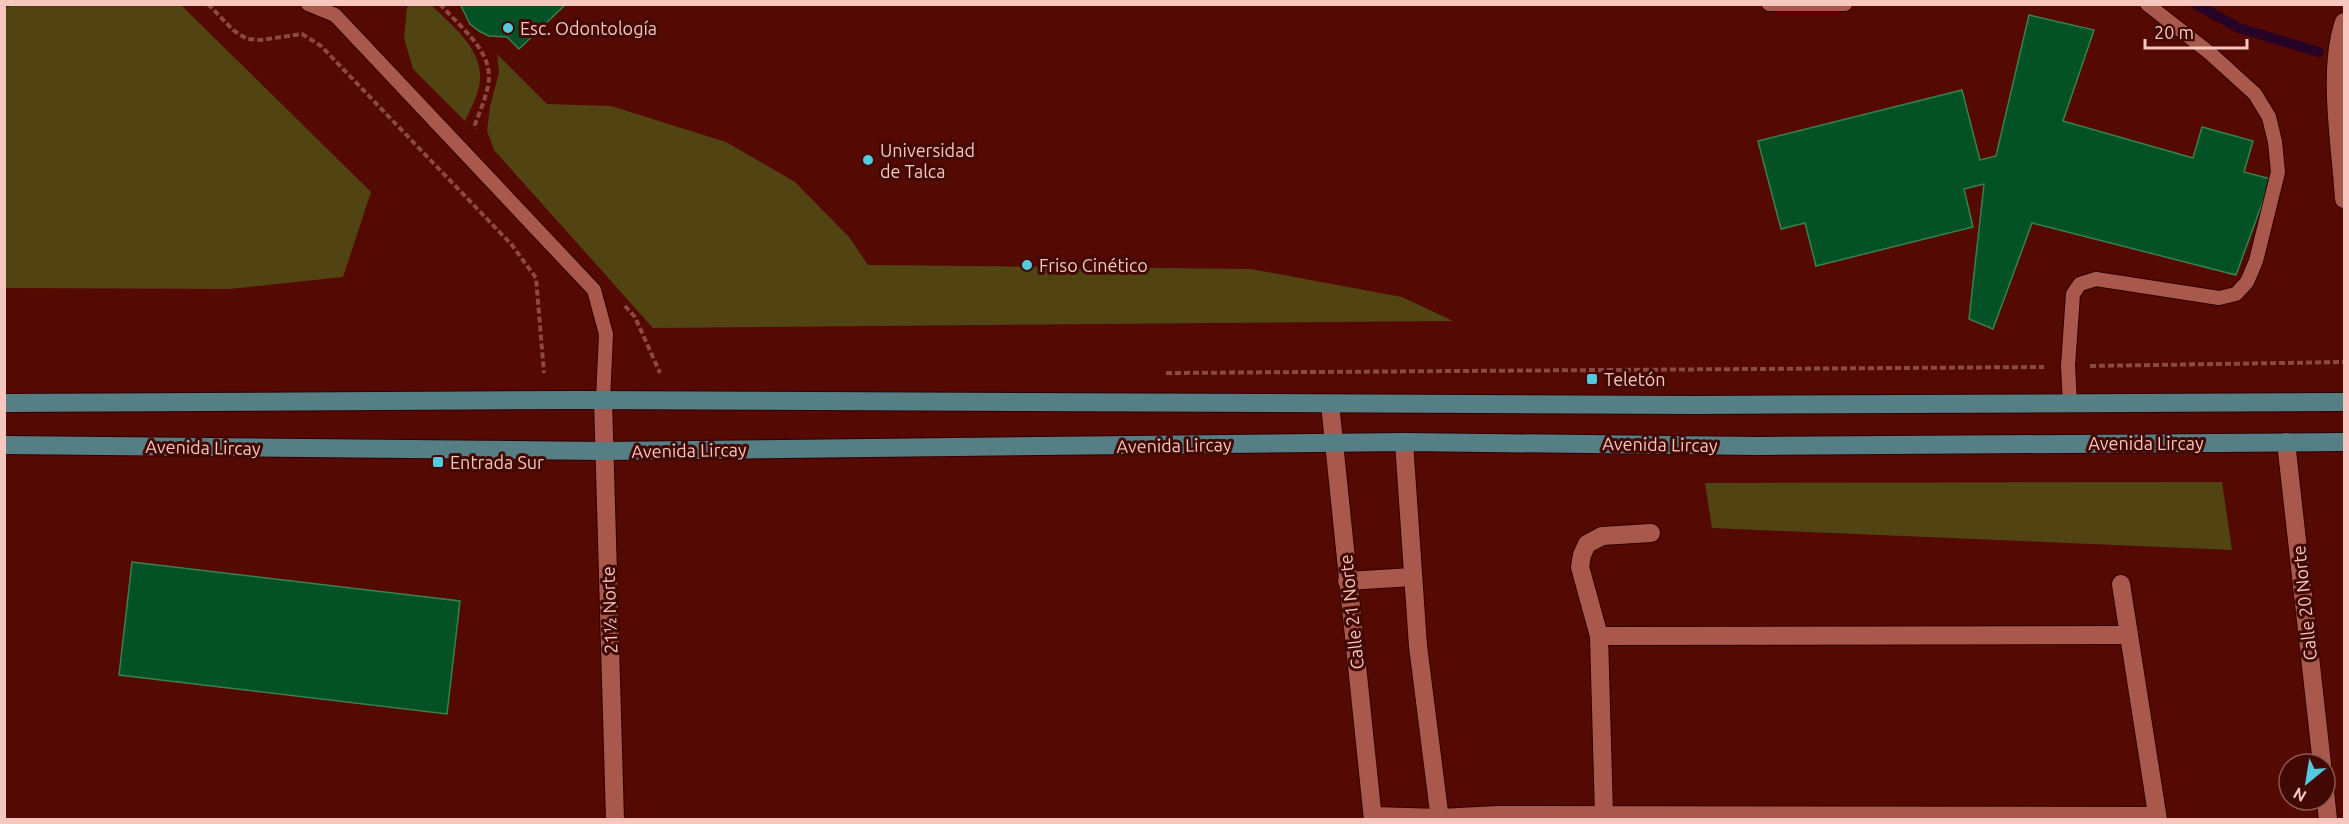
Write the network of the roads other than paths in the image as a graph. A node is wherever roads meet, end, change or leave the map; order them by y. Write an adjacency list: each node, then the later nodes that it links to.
1 (308, 4): 5 (lane)
2 (1768, 4): 3 (lane)
3 (1845, 4)
4 (2147, 4): 11 (lane)
5 (335, 10): 8 (lane)
6 (2344, 22): 7 (street)
7 (2344, 199)
8 (603, 400): 10 (main road); 12 (main road); 18 (street, 21½ Norte)
9 (2344, 402): 11 (main road)
10 (4, 403)
11 (2070, 403): 12 (main road)
12 (1330, 404): 16 (street, Calle 21 Norte)
13 (1404, 442): 14 (main road, Avenida Lircay); 16 (main road, Avenida Lircay); 20 (street)
14 (2286, 442): 15 (main road, Avenida Lircay); 25 (street, Calle 20 Norte)
15 (2344, 442)
16 (1334, 443): 18 (main road, Avenida Lircay); 21 (street, Calle 21 Norte)
17 (4, 445): 18 (main road, Avenida Lircay)
18 (604, 451): 29 (street, 21½ Norte)
19 (1651, 533): 24 (street)
20 (1412, 577): 21 (street); 30 (street)
21 (1347, 580): 27 (street, Calle 21 Norte)
22 (2121, 584): 23 (street)
23 (2129, 635): 24 (street); 28 (street)
24 (1599, 636): 26 (street)
25 (2321, 752)
26 (1604, 814): 28 (street); 30 (street)
27 (1373, 818): 30 (street)
28 (2157, 818)
29 (615, 819)
30 (1440, 819)

